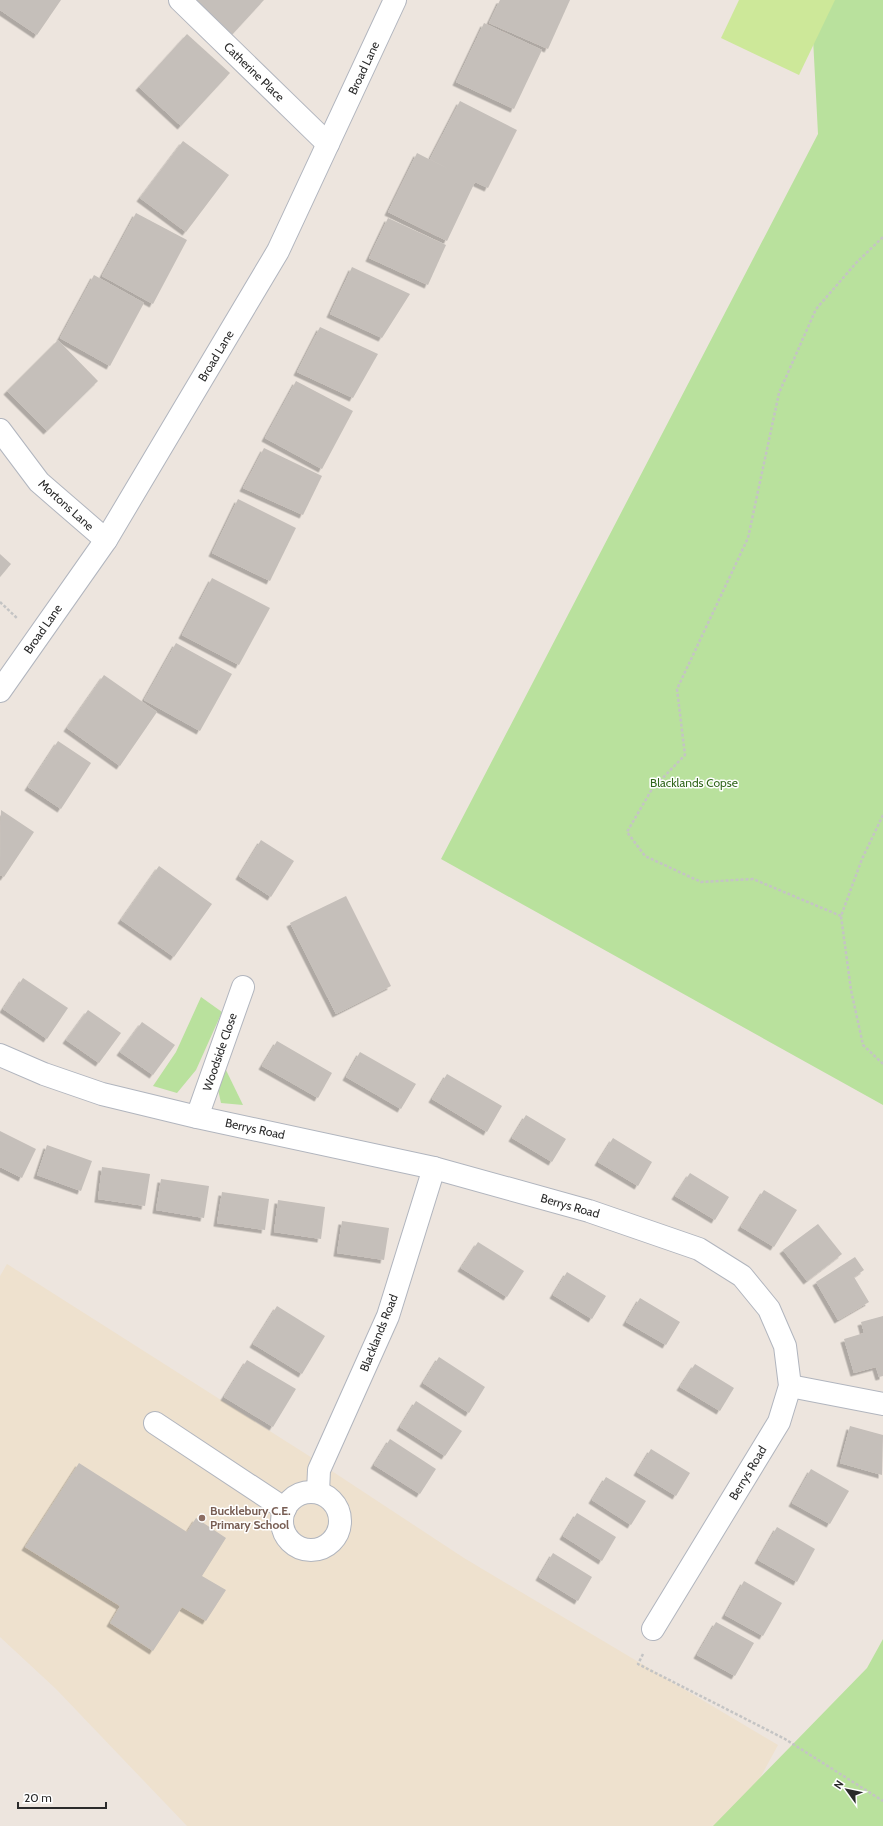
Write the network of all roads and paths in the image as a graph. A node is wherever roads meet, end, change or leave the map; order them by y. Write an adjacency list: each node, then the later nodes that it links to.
1 (180, 0): 3 (street, Catherine Place)
2 (395, 0): 3 (street, Broad Lane)
3 (328, 144): 6 (street, Broad Lane)
4 (883, 237): 9 (path)
5 (0, 430): 6 (street, Mortons Lane)
6 (106, 540): 7 (street, Broad Lane)
7 (0, 691)
8 (883, 815): 9 (path)
9 (841, 916): 12 (path)
10 (243, 987): 13 (street, Woodside Close)
11 (0, 1055): 13 (street, Berrys Road)
12 (883, 1064)
13 (197, 1117): 14 (street, Berrys Road)
14 (434, 1168): 15 (street, Berrys Road); 18 (street, Blacklands Road)
15 (790, 1386): 16 (street); 20 (street, Berrys Road)
16 (883, 1404)
17 (155, 1423): 19 (street)
18 (318, 1492): 19 (street); 19 (street)
19 (284, 1509)
20 (653, 1629): 21 (path)
21 (883, 1801)

